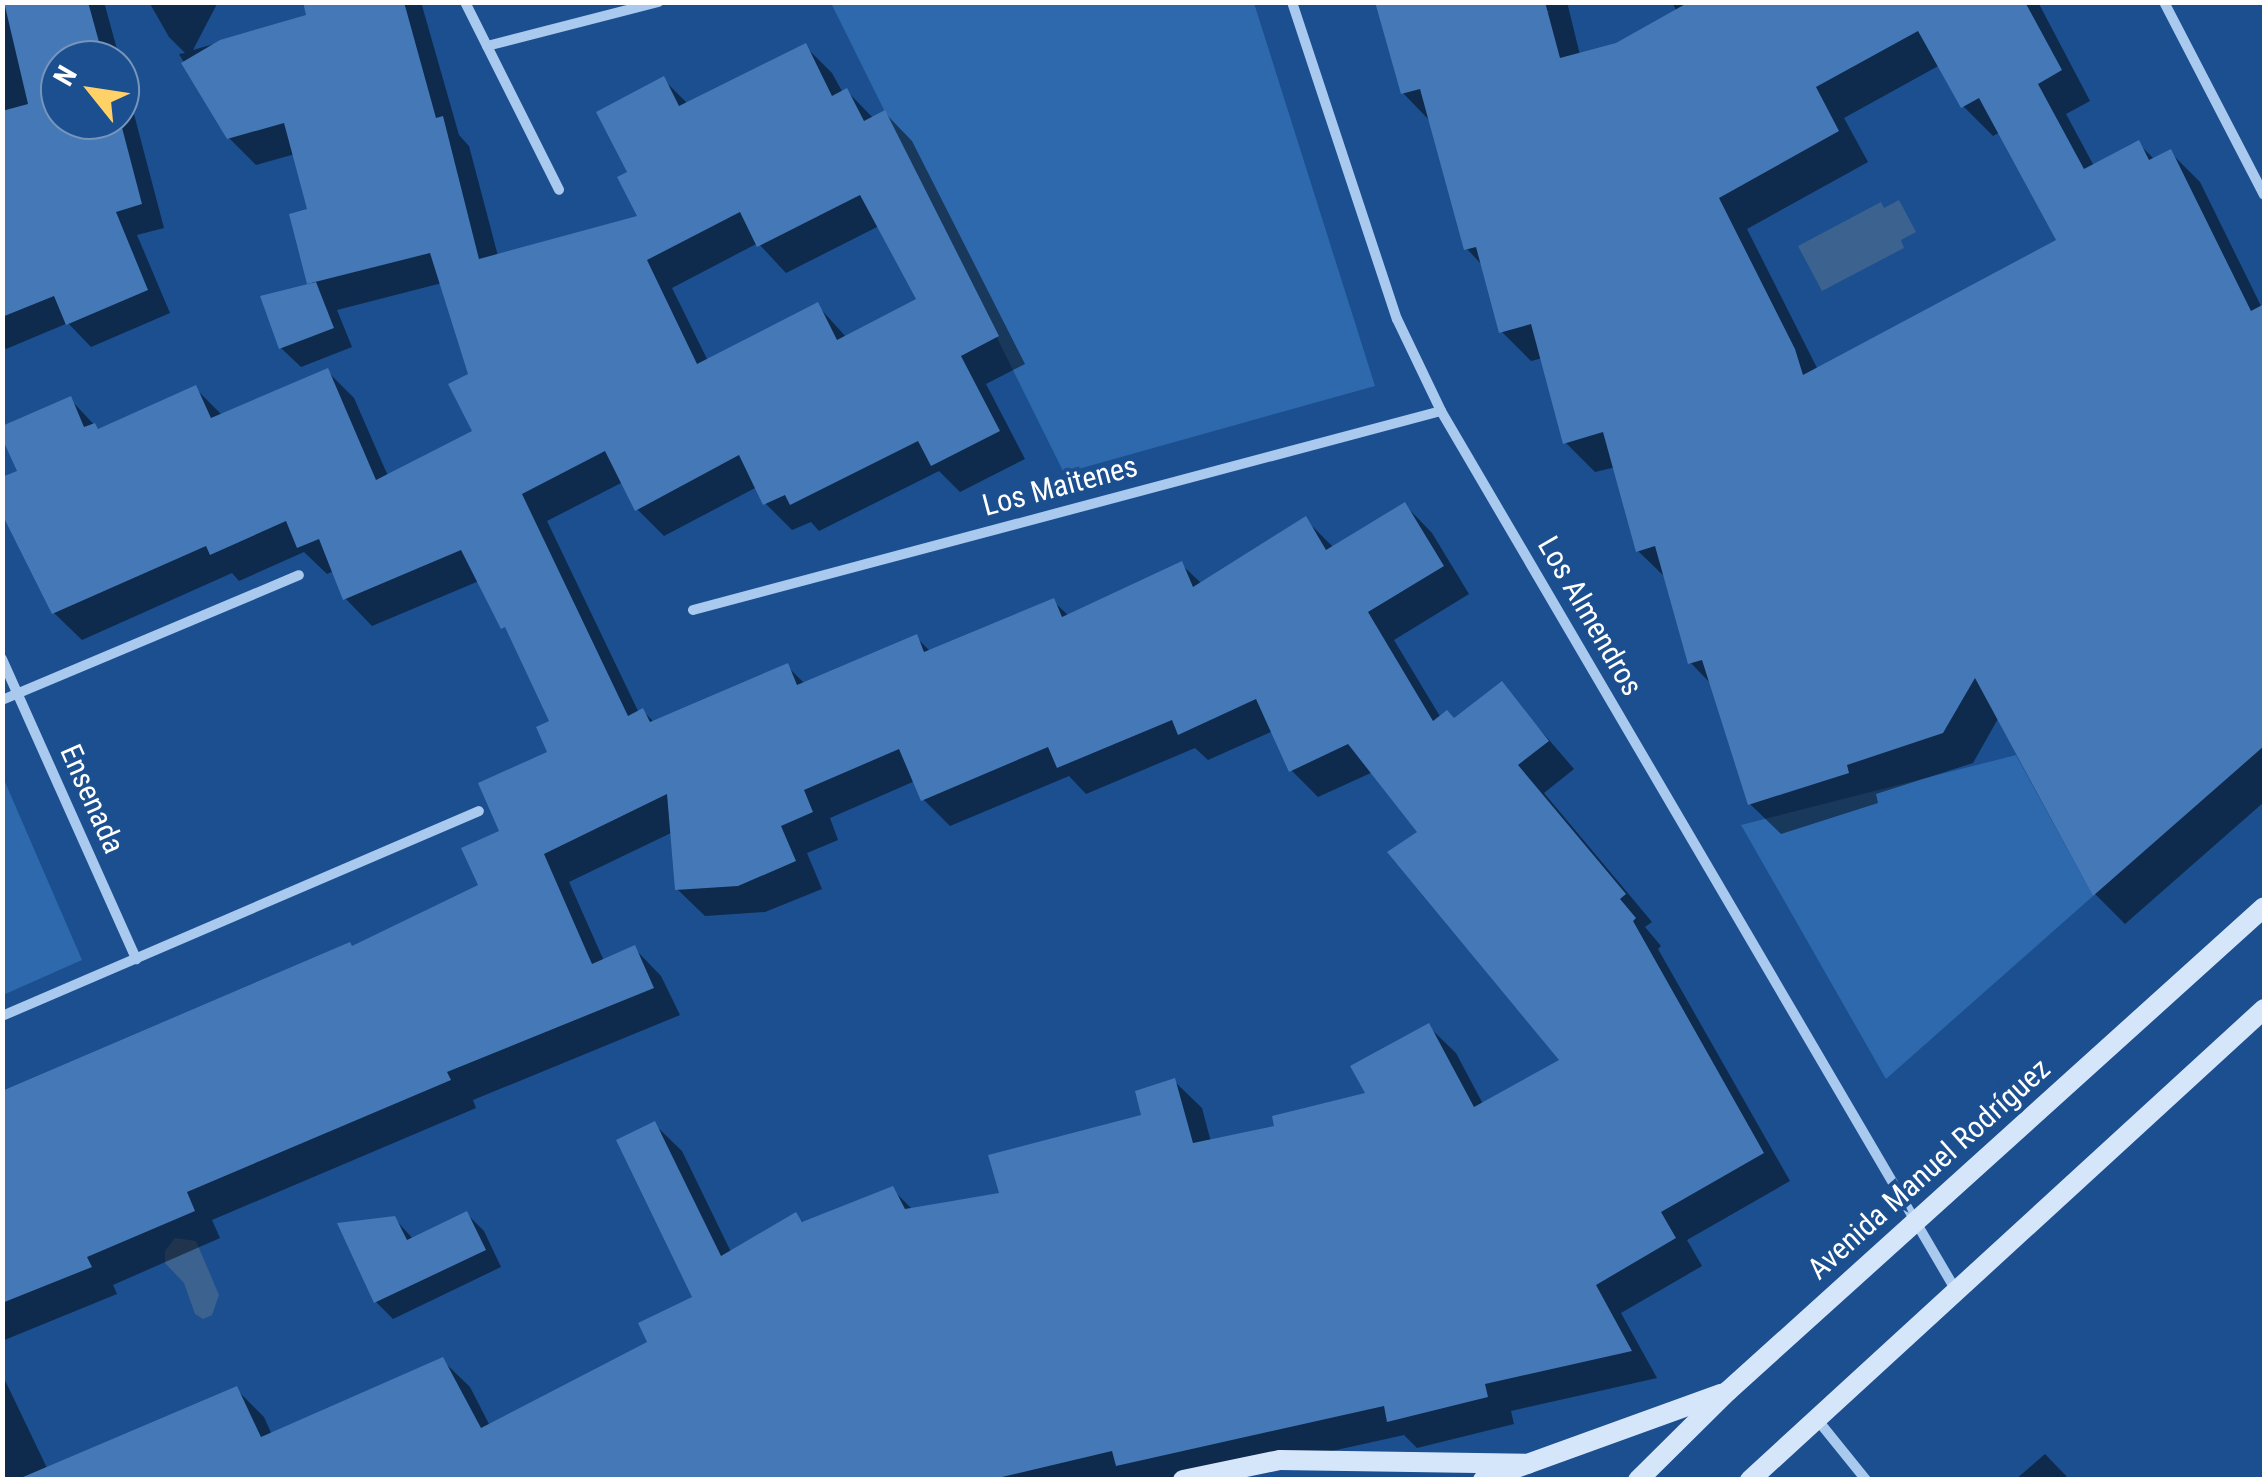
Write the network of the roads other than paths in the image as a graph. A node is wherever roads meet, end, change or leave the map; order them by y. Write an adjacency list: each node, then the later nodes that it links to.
1 (465, 2): 5 (street)
2 (658, 2): 5 (street)
3 (1292, 2): 8 (street, Los Almendros)
4 (2164, 2): 7 (street)
5 (487, 46): 6 (street)
6 (559, 190)
7 (2264, 195)
8 (1440, 411): 10 (street, Los Maitenes); 19 (street, Los Almendros)
9 (299, 575): 12 (street)
10 (692, 610)
11 (2, 659): 12 (street, Ensenada)
12 (18, 693): 13 (street); 16 (street, Ensenada)
13 (2, 700)
14 (479, 811): 16 (street)
15 (2264, 907): 19 (main road, Avenida Manuel Rodríguez)
16 (136, 959): 18 (street)
17 (2264, 1009): 20 (main road)
18 (2, 1016)
19 (1915, 1222): 20 (street, Los Almendros); 21 (main road, Avenida Manuel Rodríguez)
20 (1955, 1289): 22 (main road)
21 (1728, 1391): 23 (main road); 26 (main road, Avenida Manuel Rodríguez)
22 (1815, 1418): 27 (main road); 28 (street)
23 (1528, 1464): 24 (main road); 25 (main road)
24 (1183, 1480)
25 (1483, 1480)
26 (1638, 1480)
27 (1750, 1480)
28 (1866, 1480)

